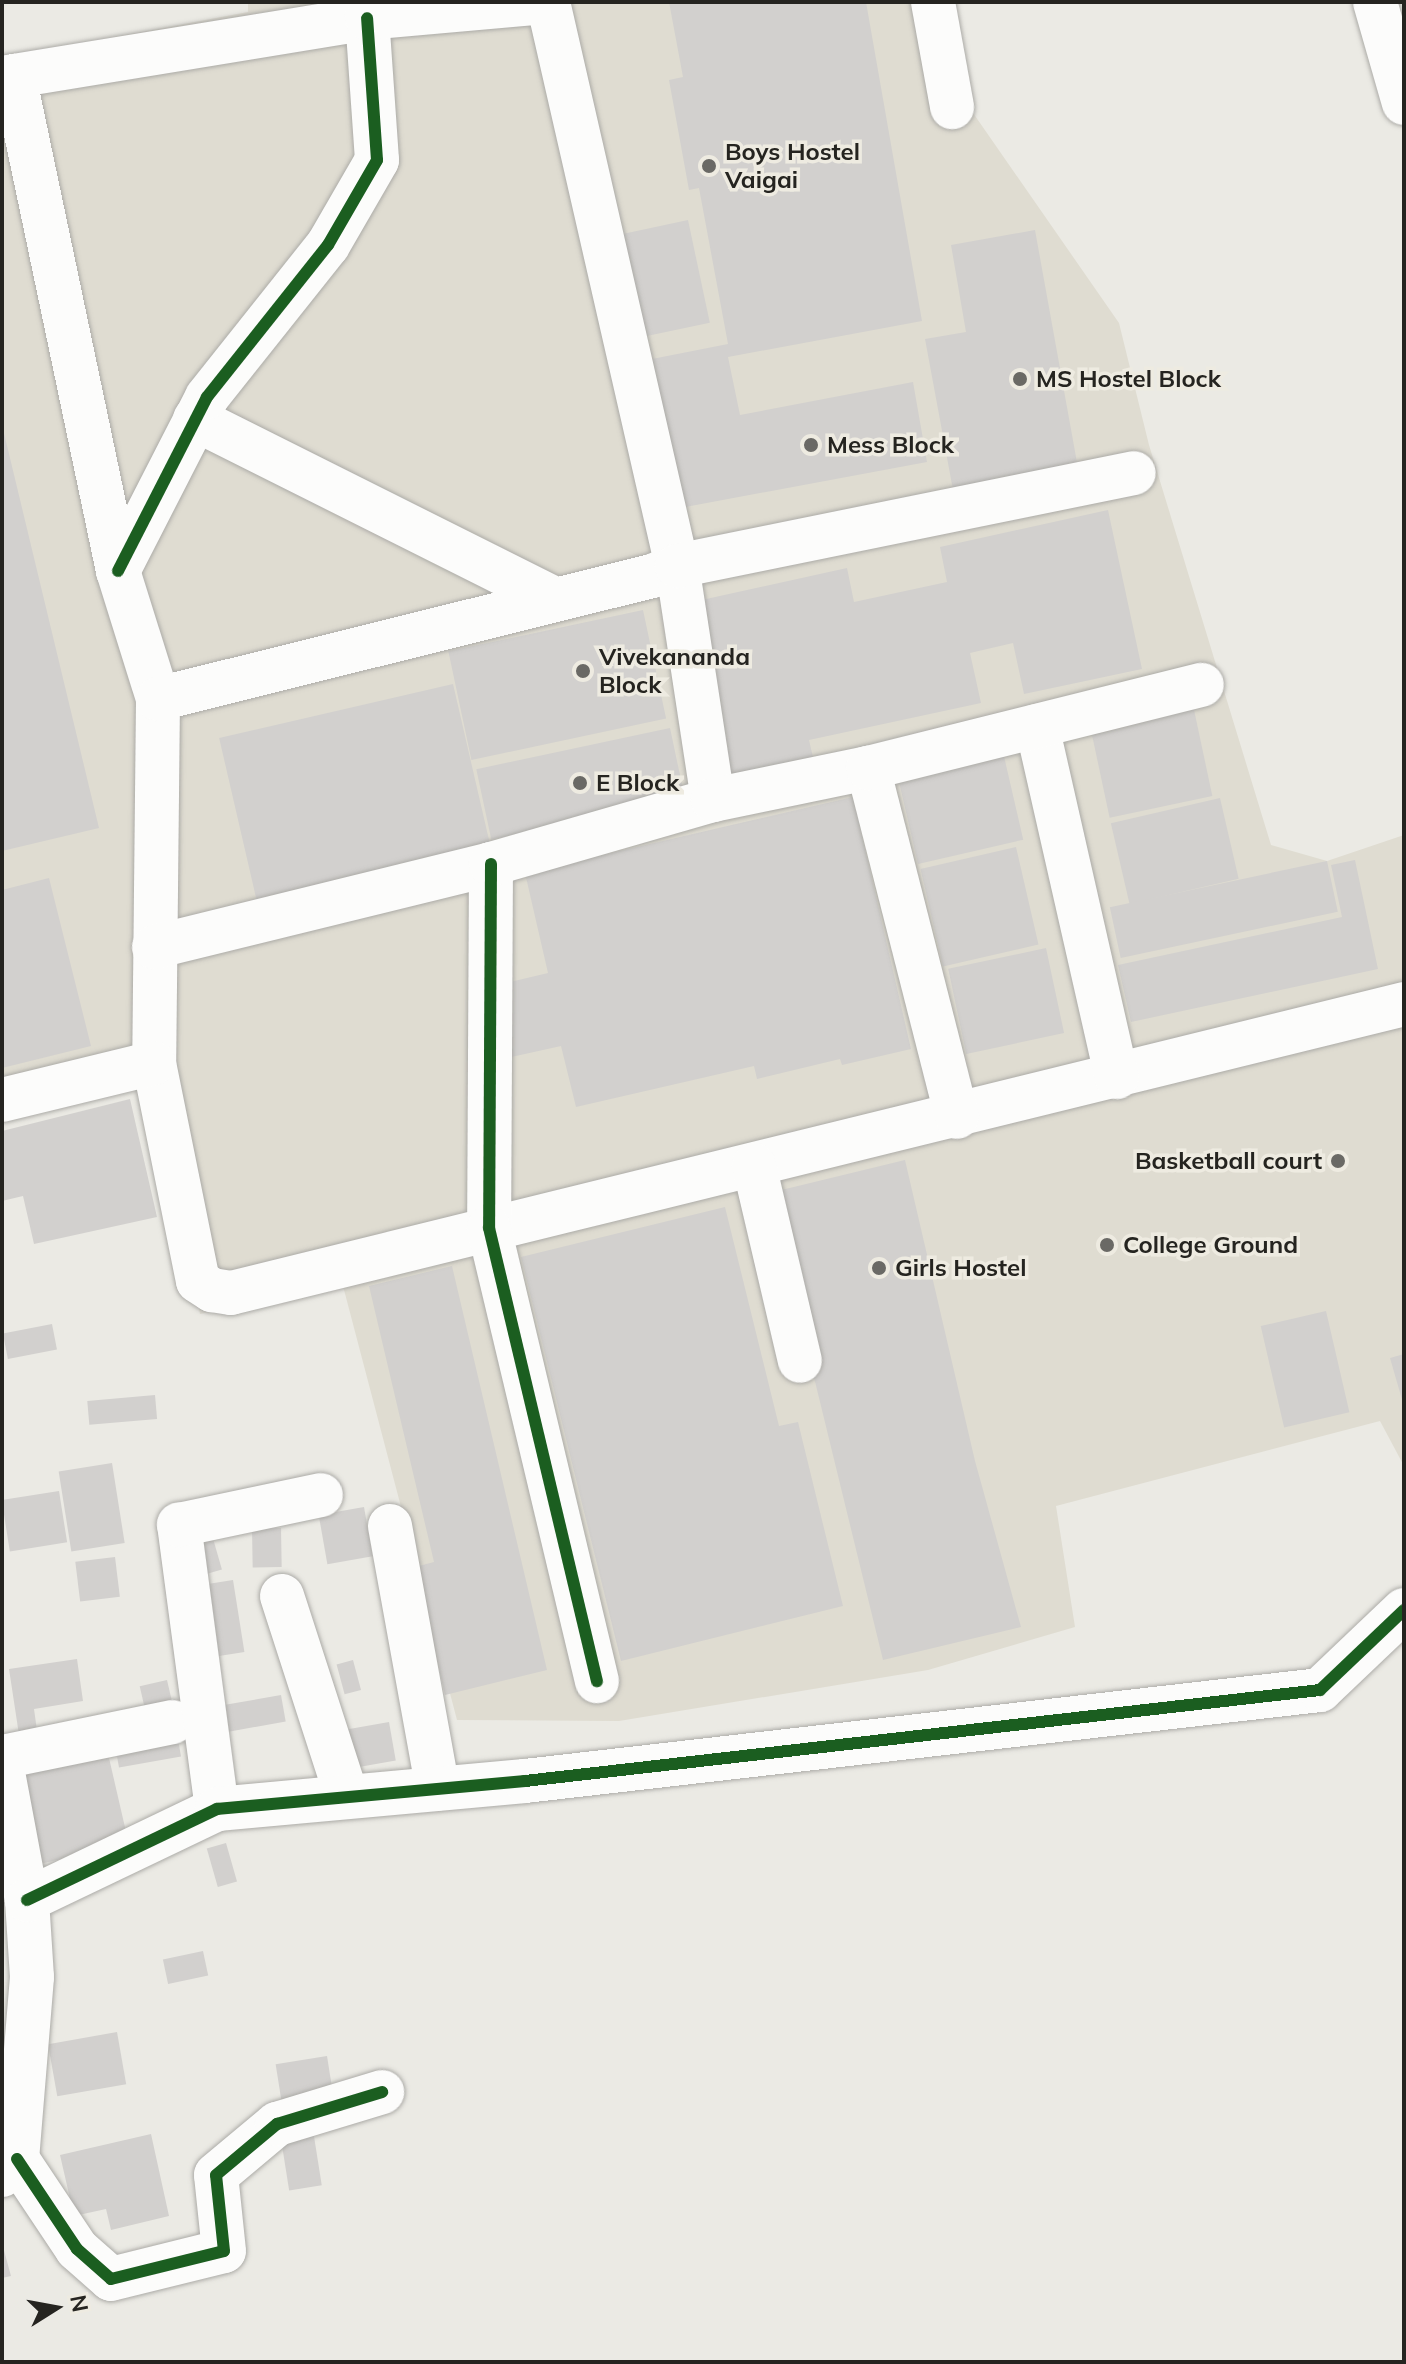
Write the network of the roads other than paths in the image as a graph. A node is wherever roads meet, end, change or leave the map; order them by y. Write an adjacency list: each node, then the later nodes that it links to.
1 (933, 2): 6 (street)
2 (1375, 2): 5 (street)
3 (360, 10): 4 (street); 7 (street); 9 (street)
4 (8, 77): 10 (street)
5 (1404, 103)
6 (952, 107)
7 (195, 419): 10 (street); 11 (street)
8 (1134, 473): 9 (street)
9 (677, 566): 11 (street); 16 (street)
10 (118, 571): 13 (street)
11 (554, 599): 13 (street)
12 (1202, 685): 14 (street)
13 (158, 699): 18 (street)
14 (1037, 726): 15 (street); 21 (street)
15 (868, 768): 16 (street); 23 (street)
16 (713, 800): 17 (street)
17 (491, 864): 18 (street); 25 (street)
18 (154, 947): 20 (street)
19 (1404, 1004): 21 (street)
20 (154, 1063): 22 (street); 25 (street)
21 (1117, 1077): 23 (street)
22 (2, 1100)
23 (957, 1117): 24 (street)
24 (754, 1165): 25 (street); 26 (street)
25 (489, 1228): 31 (street)
26 (800, 1361)
27 (321, 1495): 37 (street)
28 (390, 1526): 35 (street)
29 (282, 1596): 36 (street)
30 (1404, 1610): 35 (street)
31 (597, 1681)
32 (172, 1722): 33 (street)
33 (2, 1757)
34 (2, 1767): 38 (street)
35 (438, 1789): 36 (street)
36 (347, 1797): 37 (street)
37 (217, 1809): 39 (street)
38 (7, 1819): 39 (street)
39 (27, 1900): 40 (street)
40 (16, 1992): 42 (street)
41 (382, 2092): 42 (street)
42 (9, 2167)

